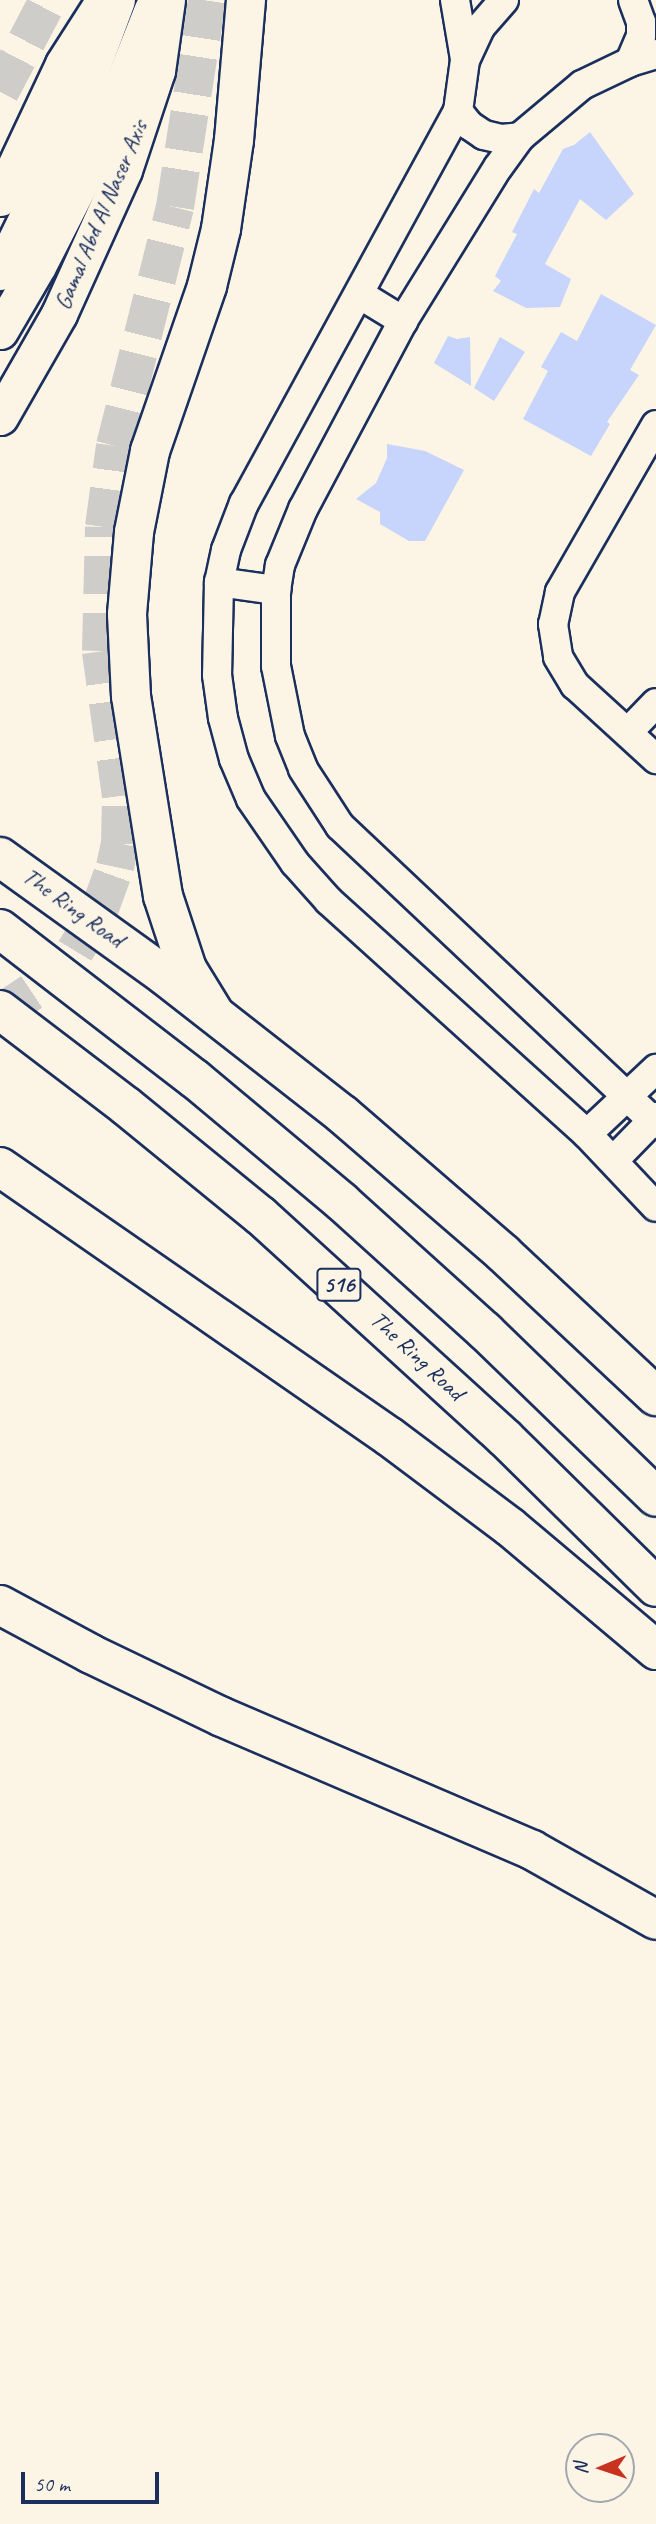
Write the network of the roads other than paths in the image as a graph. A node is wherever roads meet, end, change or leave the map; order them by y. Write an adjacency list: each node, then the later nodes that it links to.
1 (104, 0): 13 (main road)
2 (117, 0): 14 (main road)
3 (155, 0): 17 (main road)
4 (167, 0): 18 (main road, Gamal Abd Al Naser Axis)
5 (246, 0): 28 (highway)
6 (505, 0): 10 (street)
7 (633, 0): 9 (street)
8 (457, 4): 10 (street)
9 (643, 58): 12 (street)
10 (465, 60): 11 (street)
11 (458, 111): 12 (street); 15 (street)
12 (520, 137): 16 (street)
13 (0, 198)
14 (0, 272)
15 (359, 294): 16 (street); 20 (street)
16 (403, 321): 21 (street)
17 (0, 331)
18 (0, 417)
19 (656, 425): 23 (street)
20 (219, 582): 21 (street); 32 (street)
21 (276, 590): 30 (street)
22 (656, 703): 23 (street)
23 (628, 732): 24 (street)
24 (656, 759)
25 (4, 857): 28 (highway, The Ring Road)
26 (0, 929): 37 (highway, 516)
27 (0, 1010): 38 (highway, The Ring Road / 516)
28 (214, 1013): 36 (highway, The Ring Road)
29 (656, 1069): 30 (street)
30 (628, 1097): 31 (street); 32 (street)
31 (655, 1121): 33 (street)
32 (587, 1134): 33 (street)
33 (614, 1160): 35 (street)
34 (0, 1167): 40 (highway)
35 (656, 1207)
36 (656, 1396)
37 (656, 1497)
38 (656, 1587)
39 (0, 1605): 41 (highway)
40 (656, 1650)
41 (656, 1920)

